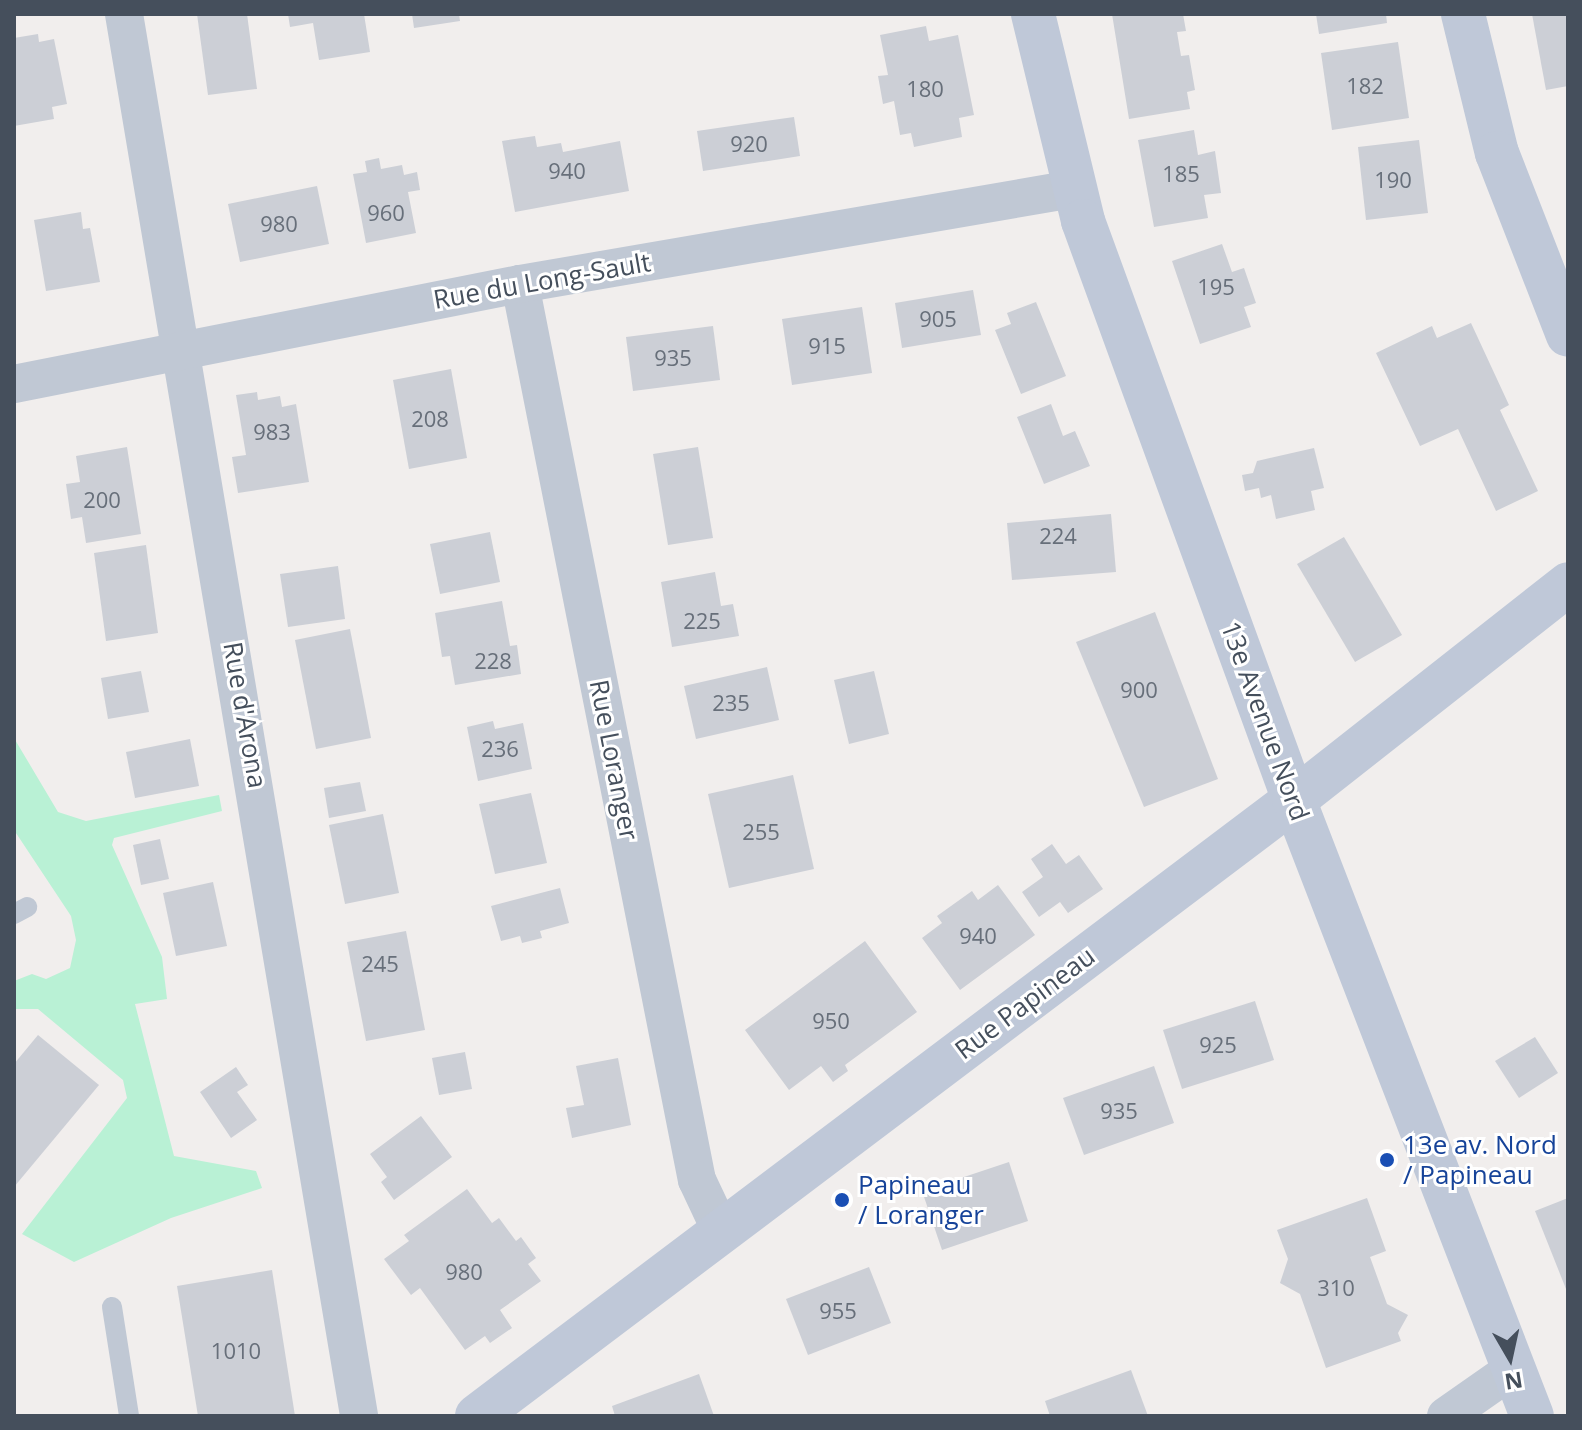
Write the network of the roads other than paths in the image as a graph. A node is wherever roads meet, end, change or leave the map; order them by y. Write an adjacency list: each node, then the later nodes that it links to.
1 (124, 14): 7 (street, Rue d'Arona)
2 (1033, 14): 4 (main road, 13e Avenue Nord)
3 (1463, 14): 6 (main road)
4 (1073, 189): 5 (street, Rue du Long-Sault); 10 (main road, 13e Avenue Nord)
5 (520, 284): 7 (street, Rue du Long-Sault); 11 (street, Rue Loranger)
6 (1568, 335)
7 (182, 348): 8 (street, Rue du Long-Sault); 15 (street, Rue d'Arona)
8 (14, 384)
9 (1568, 584): 10 (main road, Rue Papineau)
10 (1294, 800): 11 (main road, Rue Papineau); 13 (main road, 13e Avenue Nord)
11 (721, 1231): 16 (main road, Rue Papineau)
12 (112, 1307): 14 (lane)
13 (1513, 1369): 17 (street); 18 (main road, 13e Avenue Nord)
14 (129, 1416)
15 (359, 1416)
16 (477, 1416)
17 (1446, 1416)
18 (1532, 1416)

